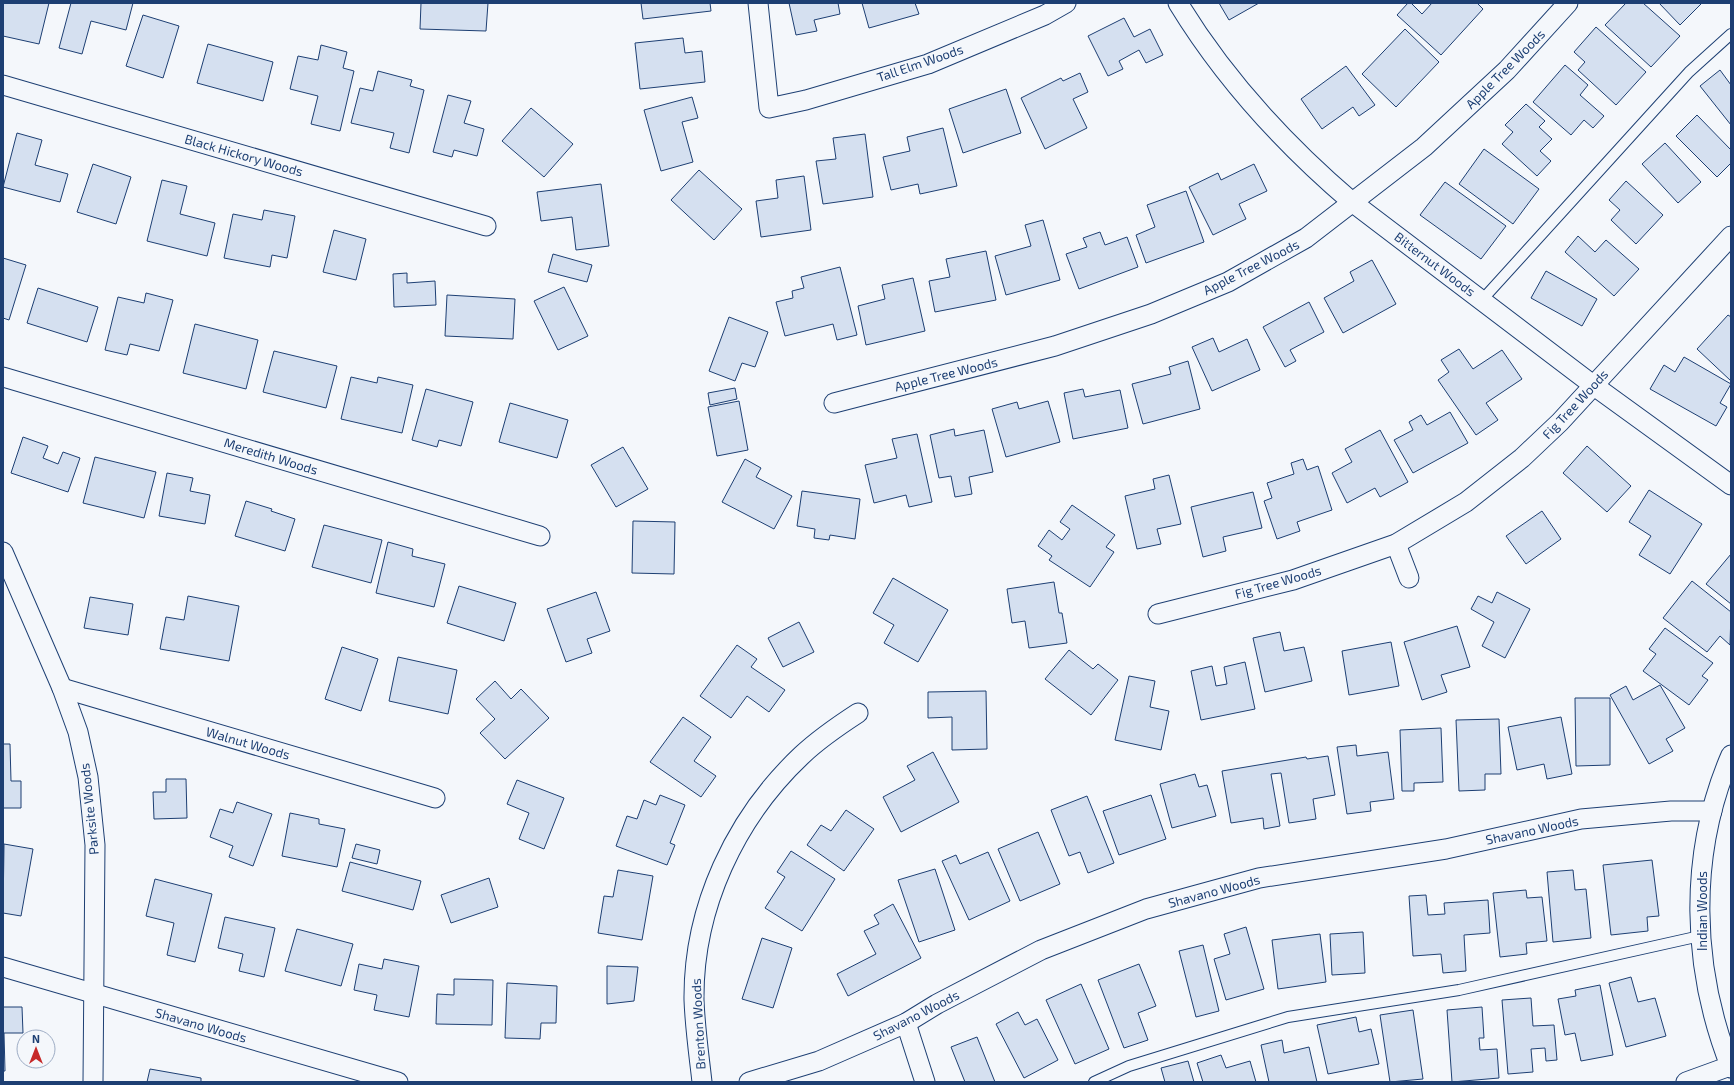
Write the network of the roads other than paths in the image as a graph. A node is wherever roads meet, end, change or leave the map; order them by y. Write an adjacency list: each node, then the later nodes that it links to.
1 (758, 3): 2 (street, Tall Elm Woods)
2 (1066, 3)
3 (1178, 3): 7 (street, Bitternut Woods)
4 (1568, 3): 7 (street, Apple Tree Woods)
5 (1731, 34): 10 (lane)
6 (3, 85): 8 (street, Black Hickory Woods)
7 (1352, 202): 10 (street, Bitternut Woods); 13 (street, Apple Tree Woods)
8 (486, 226)
9 (1731, 236): 12 (street, Fig Tree Woods)
10 (1482, 300): 12 (street, Bitternut Woods)
11 (3, 377): 15 (street, Meredith Woods)
12 (1593, 385): 14 (street, Bitternut Woods); 16 (street, Fig Tree Woods)
13 (834, 403)
14 (1729, 480)
15 (540, 536)
16 (1396, 544): 18 (street); 19 (street, Fig Tree Woods)
17 (3, 552): 20 (street, Parksite Woods)
18 (1409, 578)
19 (1158, 614)
20 (62, 688): 23 (street, Walnut Woods); 27 (street, Parksite Woods)
21 (858, 713): 32 (street, Brenton Woods)
22 (1731, 755): 24 (street, Indian Woods)
23 (435, 798)
24 (1712, 811): 25 (street, Indian Woods); 28 (street, Shavano Woods)
25 (1700, 936): 29 (street, Indian Woods); 35 (lane)
26 (3, 967): 27 (street, Shavano Woods)
27 (93, 993): 30 (street, Parksite Woods); 31 (street, Shavano Woods)
28 (906, 1023): 33 (street, Shavano Woods); 34 (street)
29 (1731, 1067): 36 (street)
30 (93, 1082)
31 (398, 1082)
32 (702, 1082)
33 (749, 1082)
34 (925, 1082)
35 (1094, 1082)
36 (1686, 1082)

